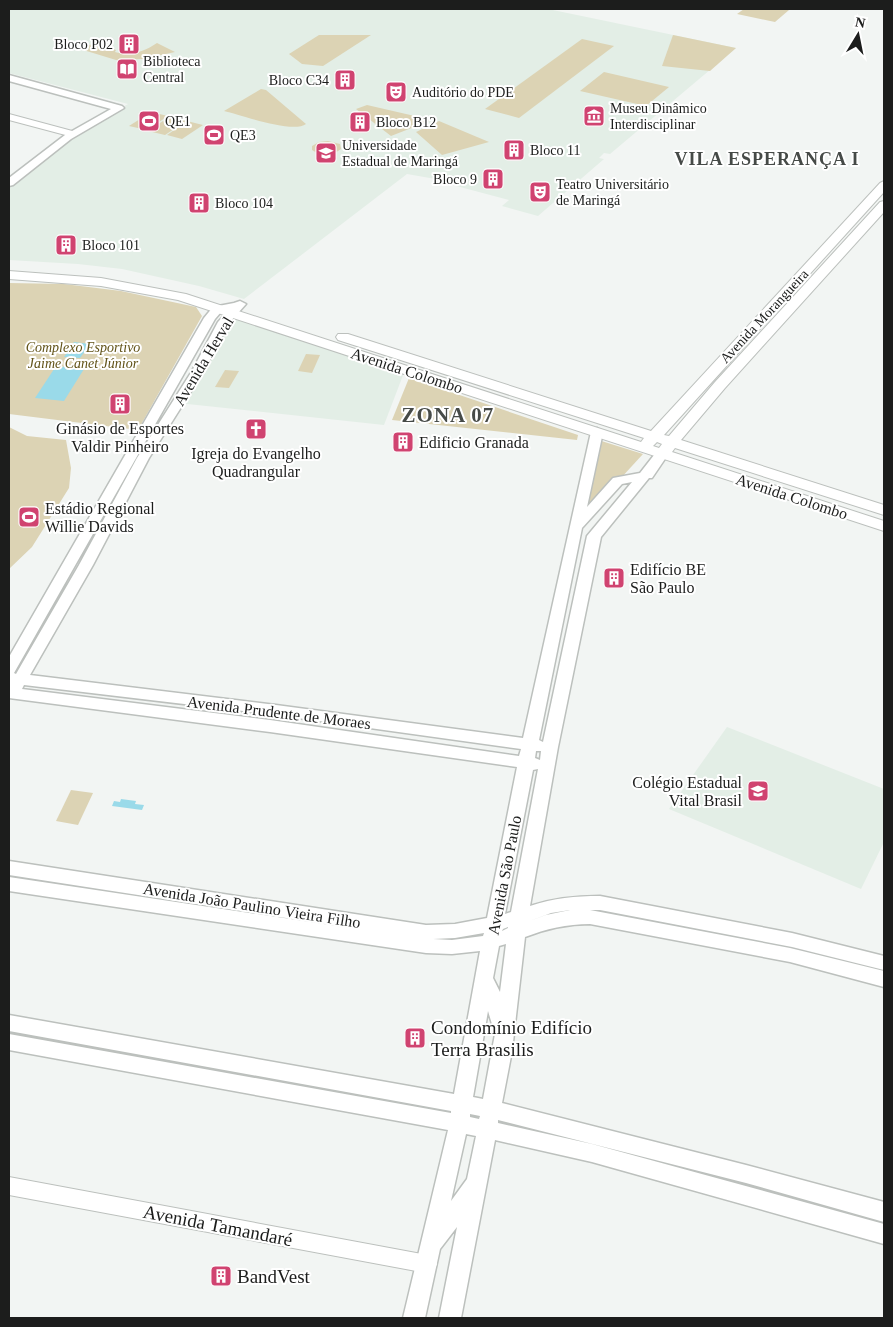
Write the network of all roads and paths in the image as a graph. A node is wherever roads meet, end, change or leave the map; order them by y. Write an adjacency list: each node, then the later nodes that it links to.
1 (9, 78): 3 (main road)
2 (9, 117): 3 (street)
3 (68, 133): 4 (main road); 5 (main road)
4 (42, 156): 5 (main road); 7 (main road)
5 (22, 162): 6 (main road)
6 (9, 173)
7 (9, 184)
8 (884, 186): 17 (main road, Avenida Morangueira)
9 (884, 205): 18 (main road, Avenida Morangueira)
10 (9, 266): 12 (main road, Avenida Colombo)
11 (9, 275): 13 (main road, Avenida Colombo)
12 (236, 308): 13 (main road, Avenida Colombo); 15 (main road, Avenida Herval); 16 (main road, Avenida Colombo)
13 (217, 309): 14 (main road, Avenida Herval)
14 (187, 360): 15 (main road); 21 (main road, Avenida Herval)
15 (198, 371): 21 (main road, Avenida Herval)
16 (598, 426): 17 (main road, Avenida Colombo); 24 (main road, Avenida São Paulo)
17 (649, 442): 18 (main road, Avenida Colombo)
18 (667, 448): 19 (main road, Avenida São Paulo); 20 (main road, Avenida Colombo)
19 (647, 475): 24 (main road); 32 (main road, Avenida São Paulo)
20 (765, 479): 22 (main road, Avenida Colombo); 23 (main road, Avenida Colombo)
21 (110, 507): 25 (main road, Avenida Herval); 26 (main road, Avenida Herval)
22 (884, 510)
23 (884, 526)
24 (575, 528): 31 (main road, Avenida São Paulo)
25 (86, 565): 26 (main road); 28 (main road, Avenida Herval)
26 (62, 577): 27 (main road, Avenida Herval)
27 (39, 620): 28 (main road); 29 (main road, Avenida Herval)
28 (47, 635): 29 (main road, Avenida Herval)
29 (12, 676): 30 (main road, Avenida Herval); 31 (main road, Avenida Prudente de Moraes)
30 (10, 696): 33 (main road, Avenida Prudente de Moraes)
31 (530, 744): 32 (main road, Avenida Prudente de Moraes); 33 (main road, Avenida São Paulo)
32 (550, 747): 34 (main road, Avenida São Paulo)
33 (526, 763): 34 (main road, Avenida Prudente de Moraes); 38 (main road, Avenida São Paulo)
34 (547, 766): 37 (main road, Avenida São Paulo)
35 (9, 868): 38 (main road, Avenida João Paulino Vieira Filho)
36 (9, 884): 38 (main road, Avenida João Paulino Vieira Filho)
37 (518, 925): 38 (main road); 39 (main road); 44 (main road, Avenida São Paulo)
38 (493, 933): 41 (main road, Avenida São Paulo)
39 (753, 940): 40 (main road); 42 (main road)
40 (884, 963)
41 (484, 978): 44 (main road); 46 (main road, Avenida São Paulo)
42 (884, 979)
43 (9, 1023): 46 (main road)
44 (504, 1039): 47 (main road, Avenida São Paulo)
45 (9, 1042): 48 (main road)
46 (463, 1103): 47 (main road); 48 (main road, Avenida São Paulo)
47 (490, 1119): 48 (main road); 49 (main road, Avenida São Paulo); 51 (main road); 52 (main road)
48 (459, 1123): 53 (main road, Avenida São Paulo)
49 (478, 1181): 53 (main road); 55 (main road, Avenida São Paulo)
50 (9, 1186): 53 (street, Avenida Tamandaré)
51 (884, 1212)
52 (884, 1234)
53 (429, 1255): 54 (main road, Avenida São Paulo)
54 (414, 1318)
55 (450, 1318)

